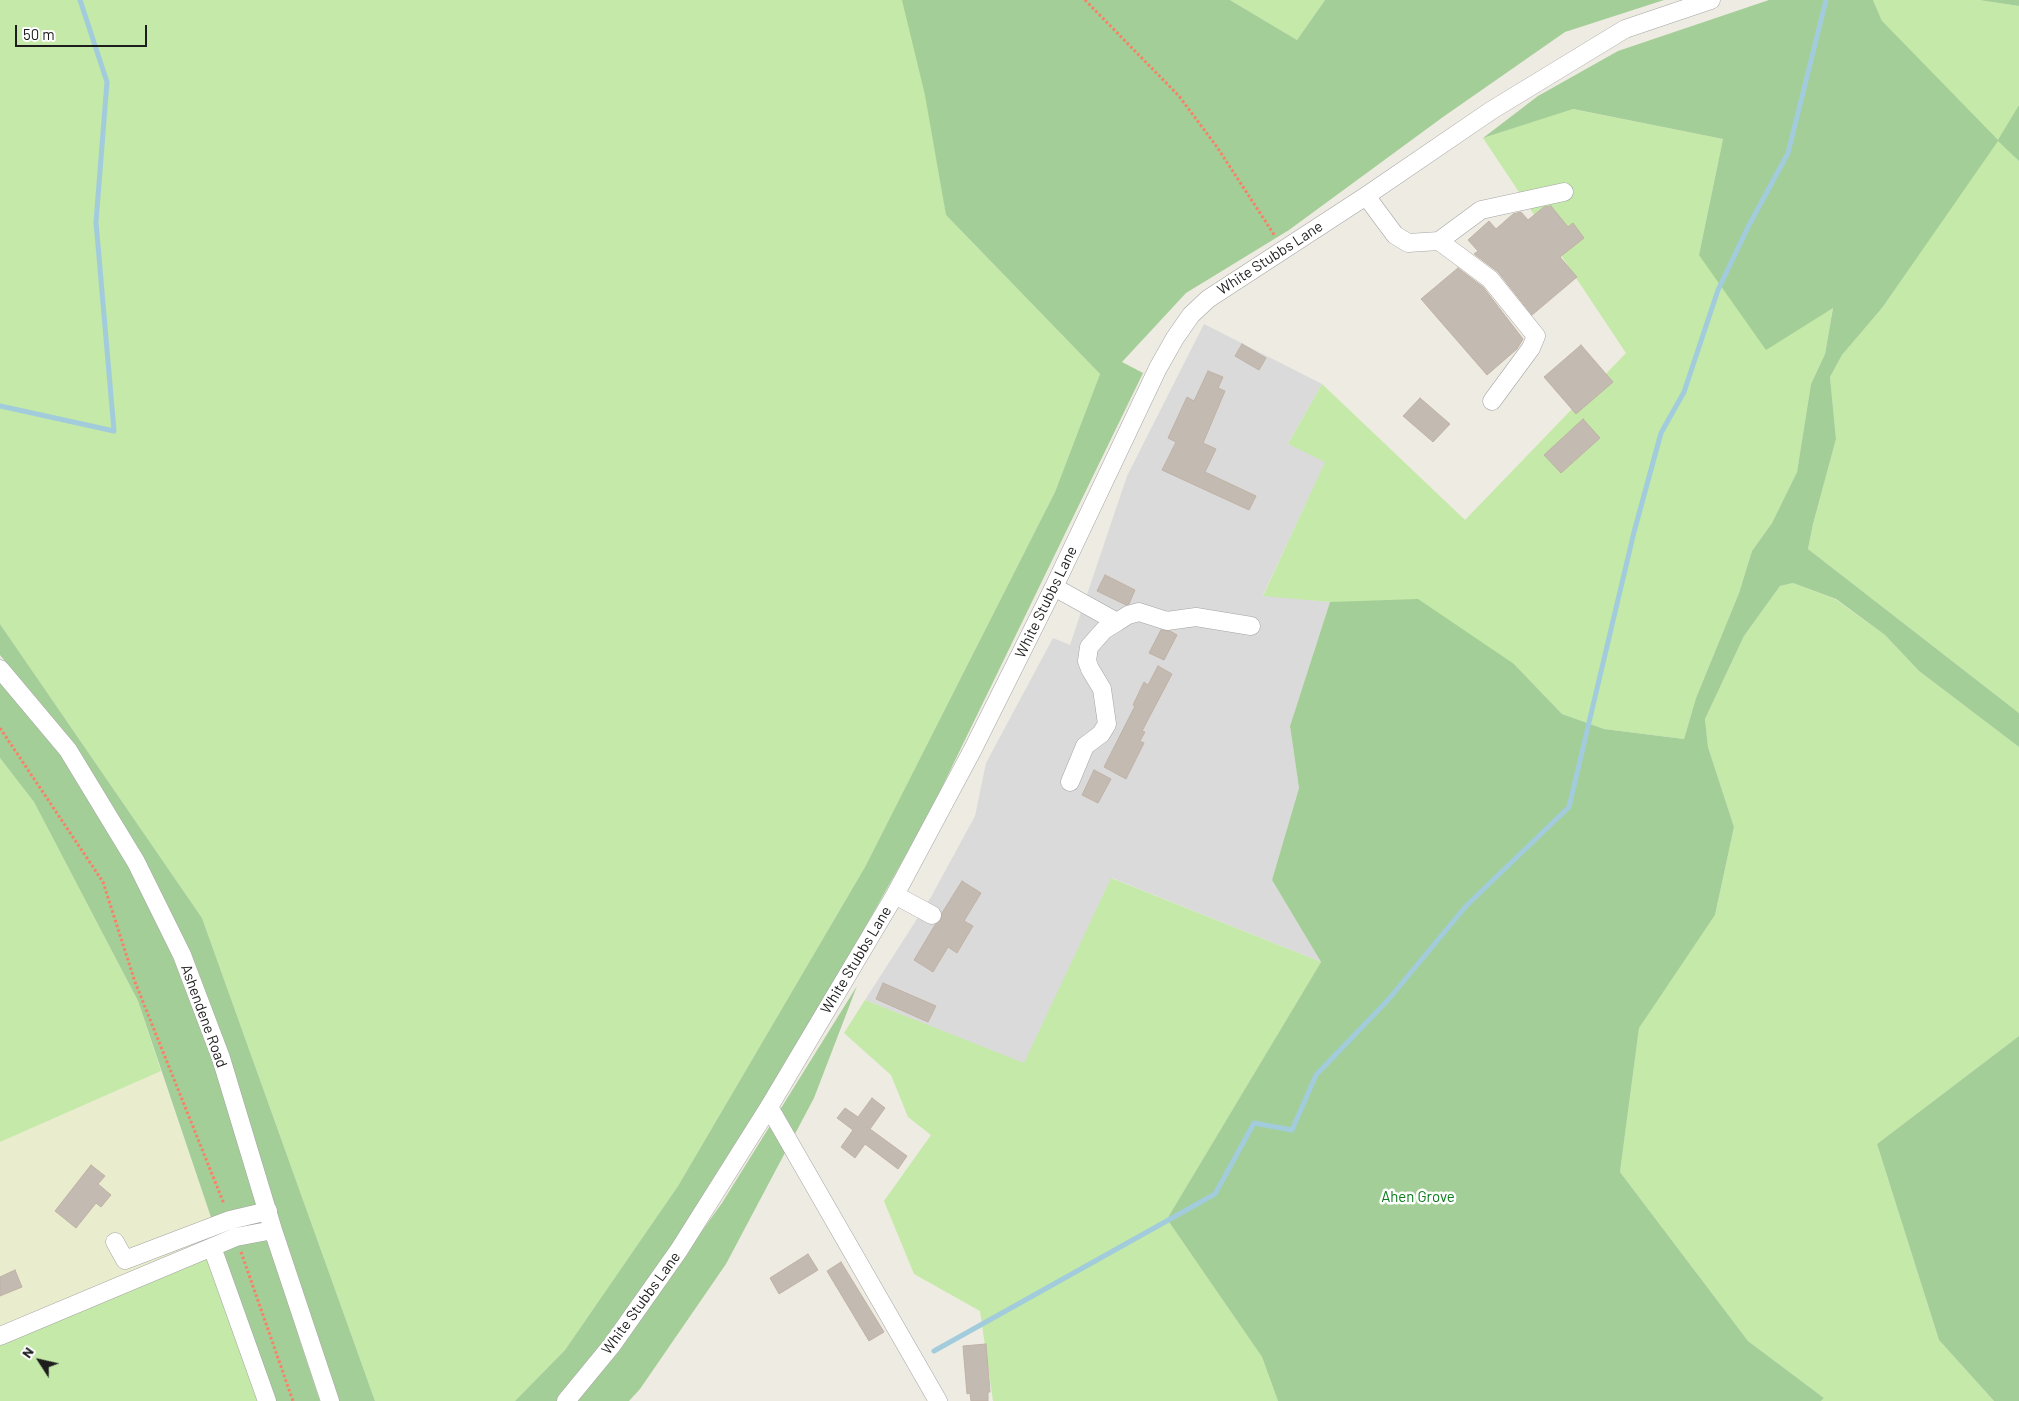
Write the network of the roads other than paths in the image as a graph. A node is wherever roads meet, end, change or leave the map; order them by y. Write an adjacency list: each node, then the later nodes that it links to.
1 (1711, 0): 3 (street, White Stubbs Lane)
2 (1564, 192): 4 (street)
3 (1366, 196): 4 (street); 6 (street, White Stubbs Lane)
4 (1439, 241): 5 (street)
5 (1492, 401)
6 (1054, 587): 7 (street); 11 (street, White Stubbs Lane)
7 (1117, 622): 8 (street); 10 (street)
8 (1251, 626)
9 (0, 669): 14 (street, Ashendene Road)
10 (1070, 782)
11 (895, 895): 12 (street); 13 (street, White Stubbs Lane)
12 (932, 915)
13 (769, 1107): 21 (street, White Stubbs Lane); 22 (street)
14 (268, 1211): 15 (street, Ashendene Road); 16 (street)
15 (273, 1230): 17 (street); 20 (street, Ashendene Road)
16 (115, 1242)
17 (212, 1247): 18 (street); 19 (street)
18 (0, 1336)
19 (267, 1401)
20 (330, 1401)
21 (566, 1401)
22 (938, 1401)

